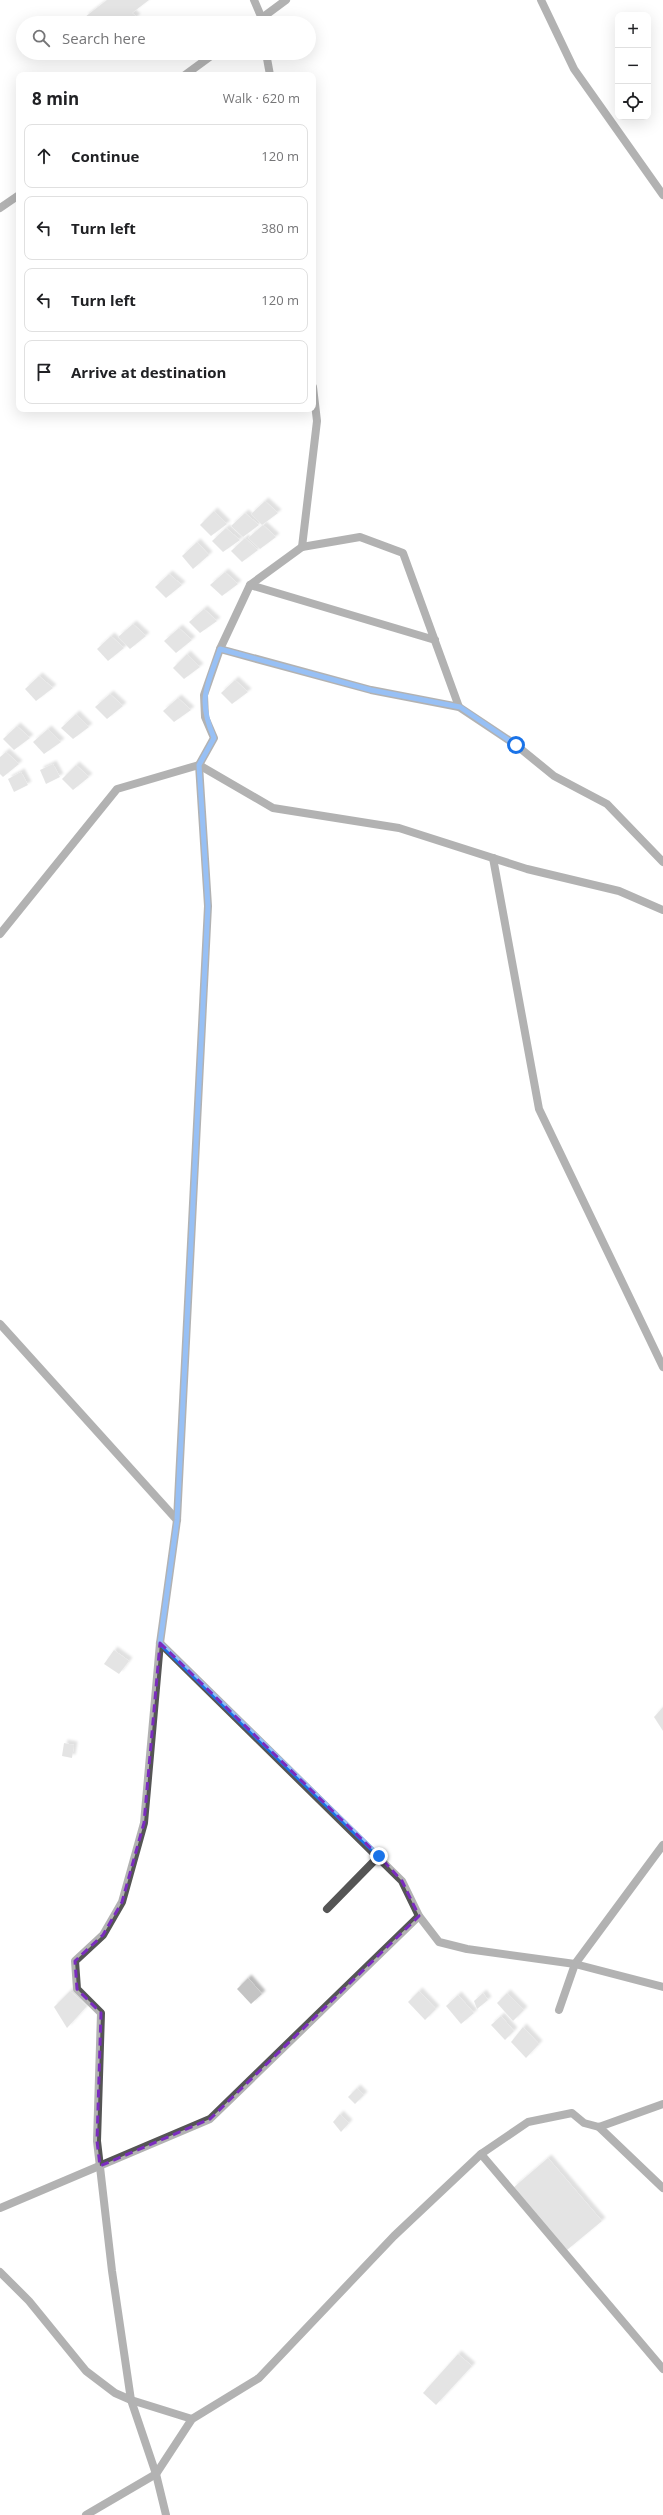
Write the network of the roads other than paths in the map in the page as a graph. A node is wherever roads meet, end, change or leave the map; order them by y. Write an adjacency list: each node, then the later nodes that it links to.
1 (254, 0): 4 (street)
2 (286, 0): 5 (street)
3 (541, 0): 10 (street)
4 (261, 16)
5 (268, 16)
6 (205, 60): 8 (street)
7 (267, 60): 9 (street)
8 (189, 72)
9 (269, 72)
10 (663, 195)
11 (16, 196): 12 (street)
12 (0, 208)
13 (316, 412): 14 (street)
14 (302, 547): 15 (street); 16 (street)
15 (250, 585): 16 (street); 17 (street)
16 (435, 640): 18 (street)
17 (220, 649): 18 (street); 19 (street)
18 (460, 707): 21 (street)
19 (199, 765): 20 (street); 23 (street); 26 (street)
20 (493, 858): 22 (street); 25 (street)
21 (663, 862)
22 (663, 910)
23 (0, 934)
24 (0, 1324): 26 (street)
25 (663, 1367)
26 (177, 1520): 27 (street)
27 (160, 1643): 29 (street); 38 (street)
28 (663, 1846): 32 (street)
29 (379, 1856): 30 (street); 31 (street)
30 (327, 1909)
31 (419, 1916): 32 (street); 38 (street)
32 (575, 1964): 33 (street); 34 (street)
33 (663, 1987)
34 (559, 2010)
35 (663, 2104): 36 (street)
36 (599, 2127): 37 (street); 39 (street)
37 (481, 2154): 42 (street); 44 (street)
38 (100, 2166): 40 (street); 43 (street)
39 (663, 2188)
40 (0, 2208)
41 (0, 2272): 43 (street)
42 (663, 2369)
43 (130, 2400): 44 (street); 45 (street)
44 (192, 2419): 45 (street)
45 (156, 2474): 46 (street); 47 (street)
46 (86, 2515)
47 (166, 2515)

